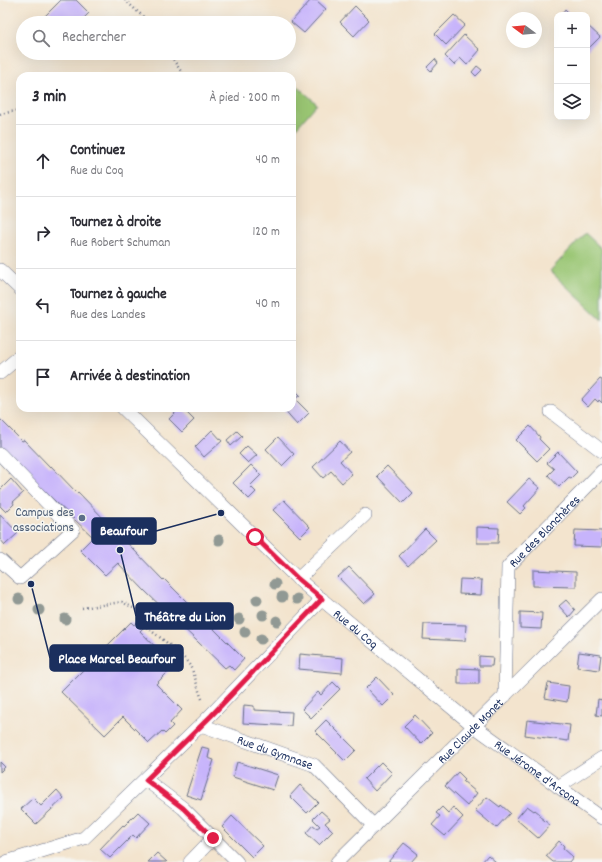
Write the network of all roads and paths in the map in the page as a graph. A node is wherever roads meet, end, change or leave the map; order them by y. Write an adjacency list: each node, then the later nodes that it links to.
1 (125, 0): 2 (path)
2 (142, 16)
3 (174, 60): 4 (path)
4 (181, 72)
5 (16, 111): 6 (path)
6 (0, 114)
7 (0, 270): 8 (street)
8 (16, 285)
9 (16, 359): 10 (street)
10 (0, 373)
11 (127, 412): 18 (street, Rue du Coq)
12 (551, 412): 13 (street)
13 (602, 451)
14 (0, 454): 17 (street)
15 (602, 470): 22 (street, Rue des Blanchères)
16 (365, 515): 18 (street)
17 (0, 560)
18 (298, 579): 19 (street, Rue du Coq)
19 (322, 599): 24 (street); 25 (street, Rue du Coq)
20 (602, 599): 22 (street, Rue Claude Monet)
21 (82, 608): 23 (path)
22 (505, 696): 25 (street, Rue Claude Monet)
23 (203, 701)
24 (201, 725): 27 (street); 30 (street, Rue du Gymnase)
25 (474, 726): 28 (street, Rue Jérome d'Arcona); 30 (street, Rue Claude Monet)
26 (602, 758): 28 (street)
27 (146, 780): 31 (street); 32 (street)
28 (558, 787): 29 (street, Rue Jérome d'Arcona)
29 (602, 818)
30 (374, 826): 35 (street, Rue Claude Monet)
31 (213, 838): 33 (street); 34 (street)
32 (6, 862)
33 (190, 862)
34 (237, 862)
35 (337, 862)

